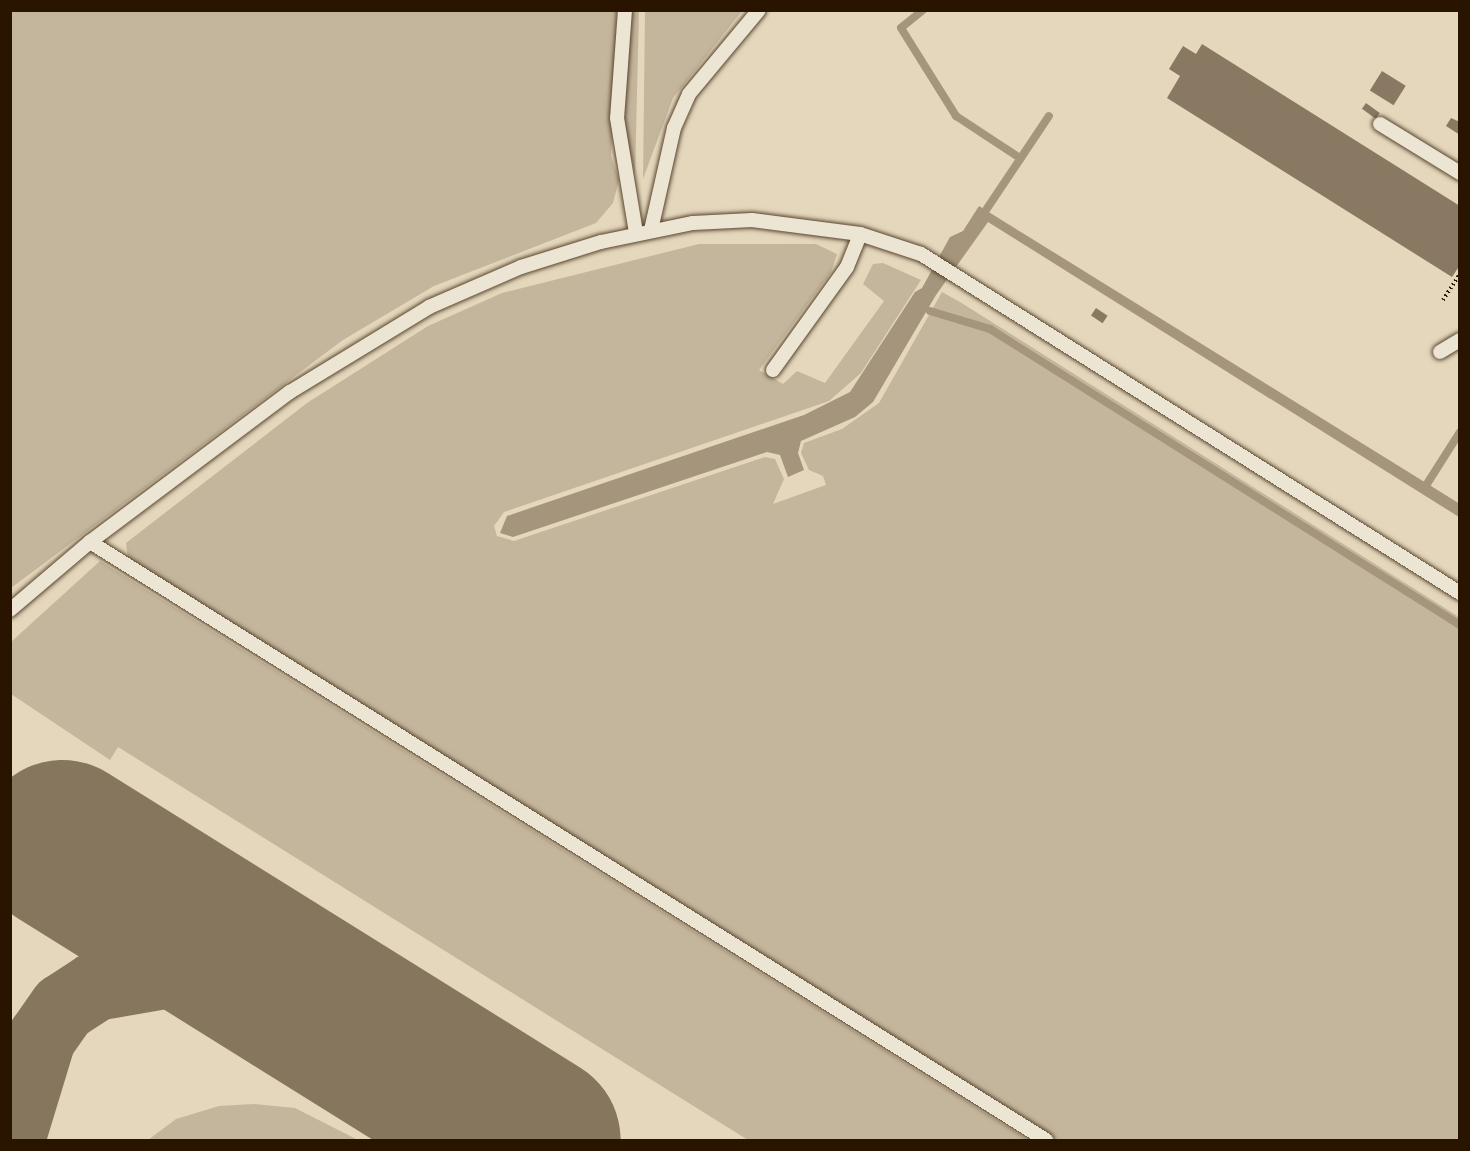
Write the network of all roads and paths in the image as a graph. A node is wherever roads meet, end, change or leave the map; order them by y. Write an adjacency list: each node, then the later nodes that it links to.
1 (625, 10): 6 (lane)
2 (759, 10): 5 (lane)
3 (1380, 124): 4 (lane)
4 (1460, 173)
5 (651, 230): 6 (lane); 7 (lane)
6 (636, 233): 13 (lane)
7 (860, 234): 12 (lane); 14 (lane)
8 (1460, 274): 9 (path)
9 (1443, 300)
10 (1460, 340): 11 (lane)
11 (1440, 352)
12 (773, 370)
13 (90, 542): 15 (lane); 16 (lane)
14 (1460, 593)
15 (10, 610)
16 (1046, 1140)

